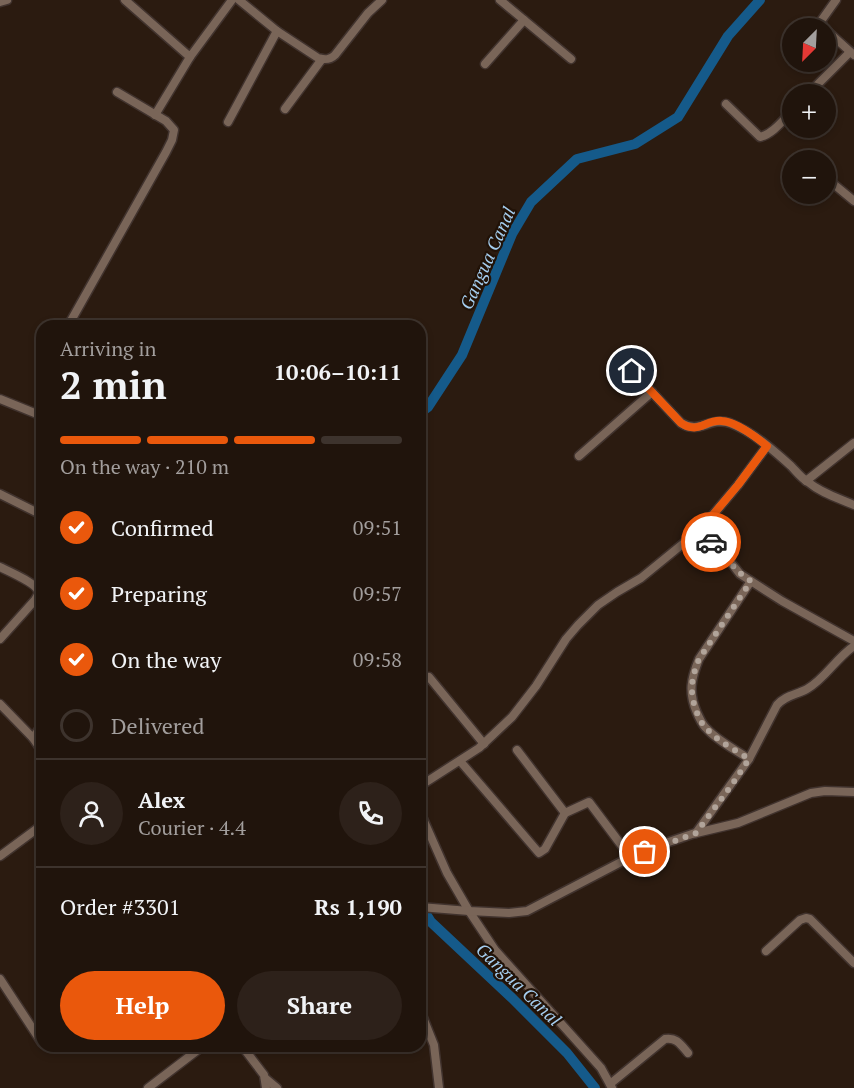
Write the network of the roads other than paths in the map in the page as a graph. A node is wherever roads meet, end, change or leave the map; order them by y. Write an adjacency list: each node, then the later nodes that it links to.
1 (7, 0): 8 (street)
2 (125, 0): 14 (street)
3 (232, 0): 14 (street)
4 (239, 0): 11 (street)
5 (382, 0): 15 (street)
6 (500, 0): 10 (street)
7 (836, 0): 9 (street)
8 (0, 2)
9 (823, 18)
10 (524, 20): 16 (street); 17 (street)
11 (277, 30): 15 (street); 24 (street)
12 (836, 39): 13 (street)
13 (852, 54): 18 (street)
14 (190, 57): 22 (street)
15 (322, 59): 21 (street)
16 (571, 59)
17 (485, 64)
18 (819, 84)
19 (117, 92): 22 (street)
20 (726, 104): 23 (street)
21 (285, 109)
22 (155, 115): 27 (street)
23 (782, 121)
24 (228, 122)
25 (836, 186): 26 (street)
26 (854, 201)
27 (71, 320)
28 (632, 371): 29 (street)
29 (652, 392): 33 (street); 34 (street)
30 (0, 399): 31 (street)
31 (36, 414)
32 (854, 443): 35 (street)
33 (767, 446): 35 (street); 39 (street)
34 (579, 456)
35 (806, 481): 37 (street)
36 (0, 494): 38 (street)
37 (854, 505)
38 (36, 511)
39 (701, 529): 41 (street); 52 (street)
40 (0, 567): 42 (street)
41 (751, 581): 45 (street); 54 (street)
42 (36, 587)
43 (36, 598): 44 (street)
44 (0, 639)
45 (854, 641)
46 (854, 646): 54 (street)
47 (429, 677): 52 (street)
48 (0, 704): 50 (street)
49 (36, 734): 50 (street)
50 (33, 738): 51 (street)
51 (36, 742)
52 (484, 744): 55 (street)
53 (517, 750): 58 (street)
54 (749, 759): 61 (street)
55 (460, 761): 56 (street); 58 (street)
56 (426, 782)
57 (854, 792): 61 (street)
58 (565, 813): 63 (street)
59 (426, 826): 65 (street)
60 (36, 829): 62 (street)
61 (696, 833): 63 (street)
62 (0, 856)
63 (630, 858): 65 (street)
64 (426, 908): 65 (street)
65 (469, 911): 75 (street)
66 (766, 951): 67 (street)
67 (854, 963)
68 (0, 980): 70 (street)
69 (426, 1025): 79 (street)
70 (36, 1034)
71 (195, 1052): 76 (street)
72 (246, 1052): 74 (street)
73 (688, 1053): 75 (street)
74 (266, 1078): 77 (street); 78 (street)
75 (611, 1086)
76 (148, 1088)
77 (266, 1088)
78 (277, 1088)
79 (439, 1088)

